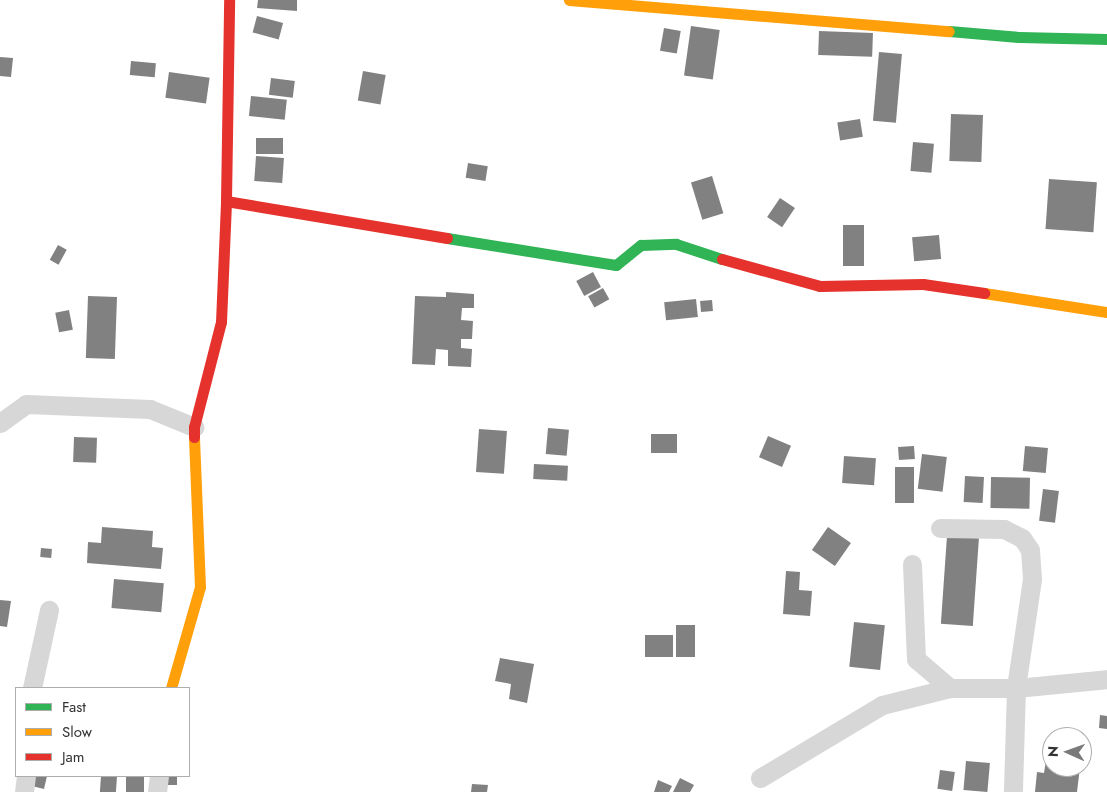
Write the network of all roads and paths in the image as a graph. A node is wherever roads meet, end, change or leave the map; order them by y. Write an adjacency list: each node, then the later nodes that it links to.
1 (229, 0): 4 (street)
2 (569, 0): 3 (street)
3 (1107, 39)
4 (226, 201): 5 (street); 7 (street)
5 (1107, 312)
6 (0, 423): 7 (street)
7 (194, 427): 13 (street)
8 (940, 528): 15 (street)
9 (912, 564): 14 (street)
10 (49, 610): 12 (street)
11 (1107, 679): 15 (street)
12 (32, 687)
13 (171, 687)
14 (950, 688): 15 (street); 18 (street)
15 (1016, 688): 21 (street)
16 (26, 777): 19 (street)
17 (159, 777): 20 (street)
18 (760, 778)
19 (24, 792)
20 (157, 792)
21 (1013, 792)

